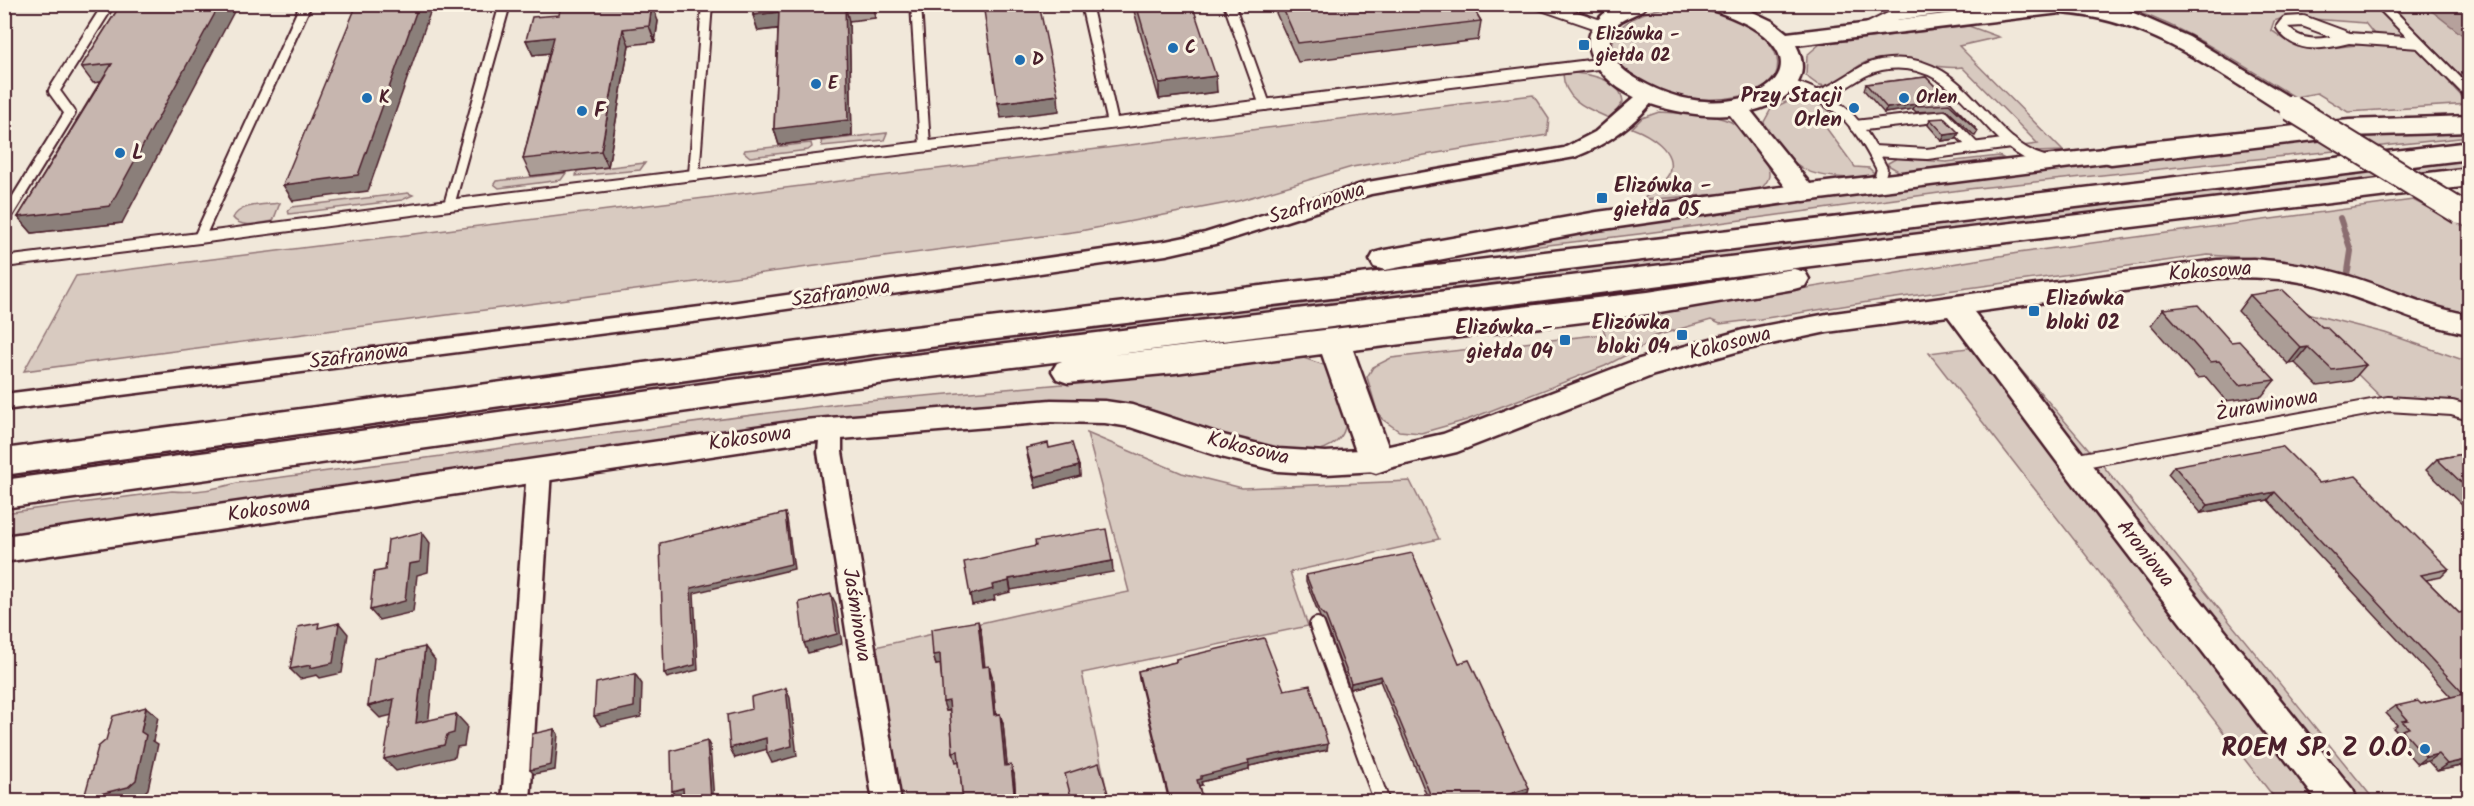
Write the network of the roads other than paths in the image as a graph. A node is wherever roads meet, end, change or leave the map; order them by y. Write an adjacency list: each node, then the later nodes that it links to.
1 (109, 4): 41 (lane)
2 (306, 4): 43 (lane)
3 (505, 4): 39 (lane)
4 (708, 4): 35 (lane)
5 (916, 4): 29 (lane)
6 (1086, 4): 25 (lane)
7 (1229, 4): 23 (lane)
8 (1539, 4): 13 (lane)
9 (1638, 4): 13 (street)
10 (1713, 4): 16 (street)
11 (1973, 4): 14 (lane)
12 (2381, 4): 17 (lane)
13 (1603, 26): 18 (street)
14 (1864, 30): 16 (street); 40 (street, bridge)
15 (2349, 38): 15 (lane); 17 (lane)
16 (1781, 40): 19 (street)
17 (2419, 43): 20 (lane)
18 (1606, 63): 21 (street); 23 (lane)
19 (1786, 84): 22 (lane); 24 (street)
20 (2465, 89)
21 (1649, 94): 24 (street); 50 (street, Szafranowa)
22 (1819, 95): 27 (lane); 28 (lane)
23 (1265, 105): 25 (lane)
24 (1736, 107): 38 (street)
25 (1113, 123): 29 (lane)
26 (2469, 124): 33 (main road)
27 (1855, 126): 30 (lane); 32 (lane)
28 (2011, 143): 30 (lane); 34 (lane)
29 (925, 146): 35 (lane)
30 (1975, 148): 32 (lane)
31 (2469, 150): 46 (main road)
32 (1873, 151): 37 (lane)
33 (2111, 155): 34 (street)
34 (2049, 162): 37 (street)
35 (694, 175): 39 (lane)
36 (2469, 177): 42 (main road)
37 (1878, 183): 38 (street)
38 (1804, 193): 46 (main road)
39 (449, 205): 43 (lane)
40 (2465, 215)
41 (4, 220)
42 (1985, 236): 48 (main road); 49 (main road)
43 (199, 238): 44 (lane)
44 (4, 262)
45 (1954, 305): 47 (street, Kokosowa); 53 (street, Kokosowa); 55 (street, Aroniowa)
46 (1145, 310): 54 (main road)
47 (2469, 325)
48 (1334, 342): 49 (main road); 53 (main road)
49 (746, 390): 57 (main road)
50 (4, 402)
51 (2469, 412): 55 (lane, Żurawinowa)
52 (831, 428): 53 (street, Kokosowa); 56 (street, Kokosowa); 61 (street, Jaśminowa)
53 (1376, 460)
54 (4, 462)
55 (2073, 462): 63 (street, Aroniowa)
56 (539, 470): 58 (street, Kokosowa); 60 (street)
57 (4, 495)
58 (4, 549)
59 (1317, 625): 62 (lane)
60 (516, 801)
61 (887, 801)
62 (1382, 801)
63 (2340, 801)

